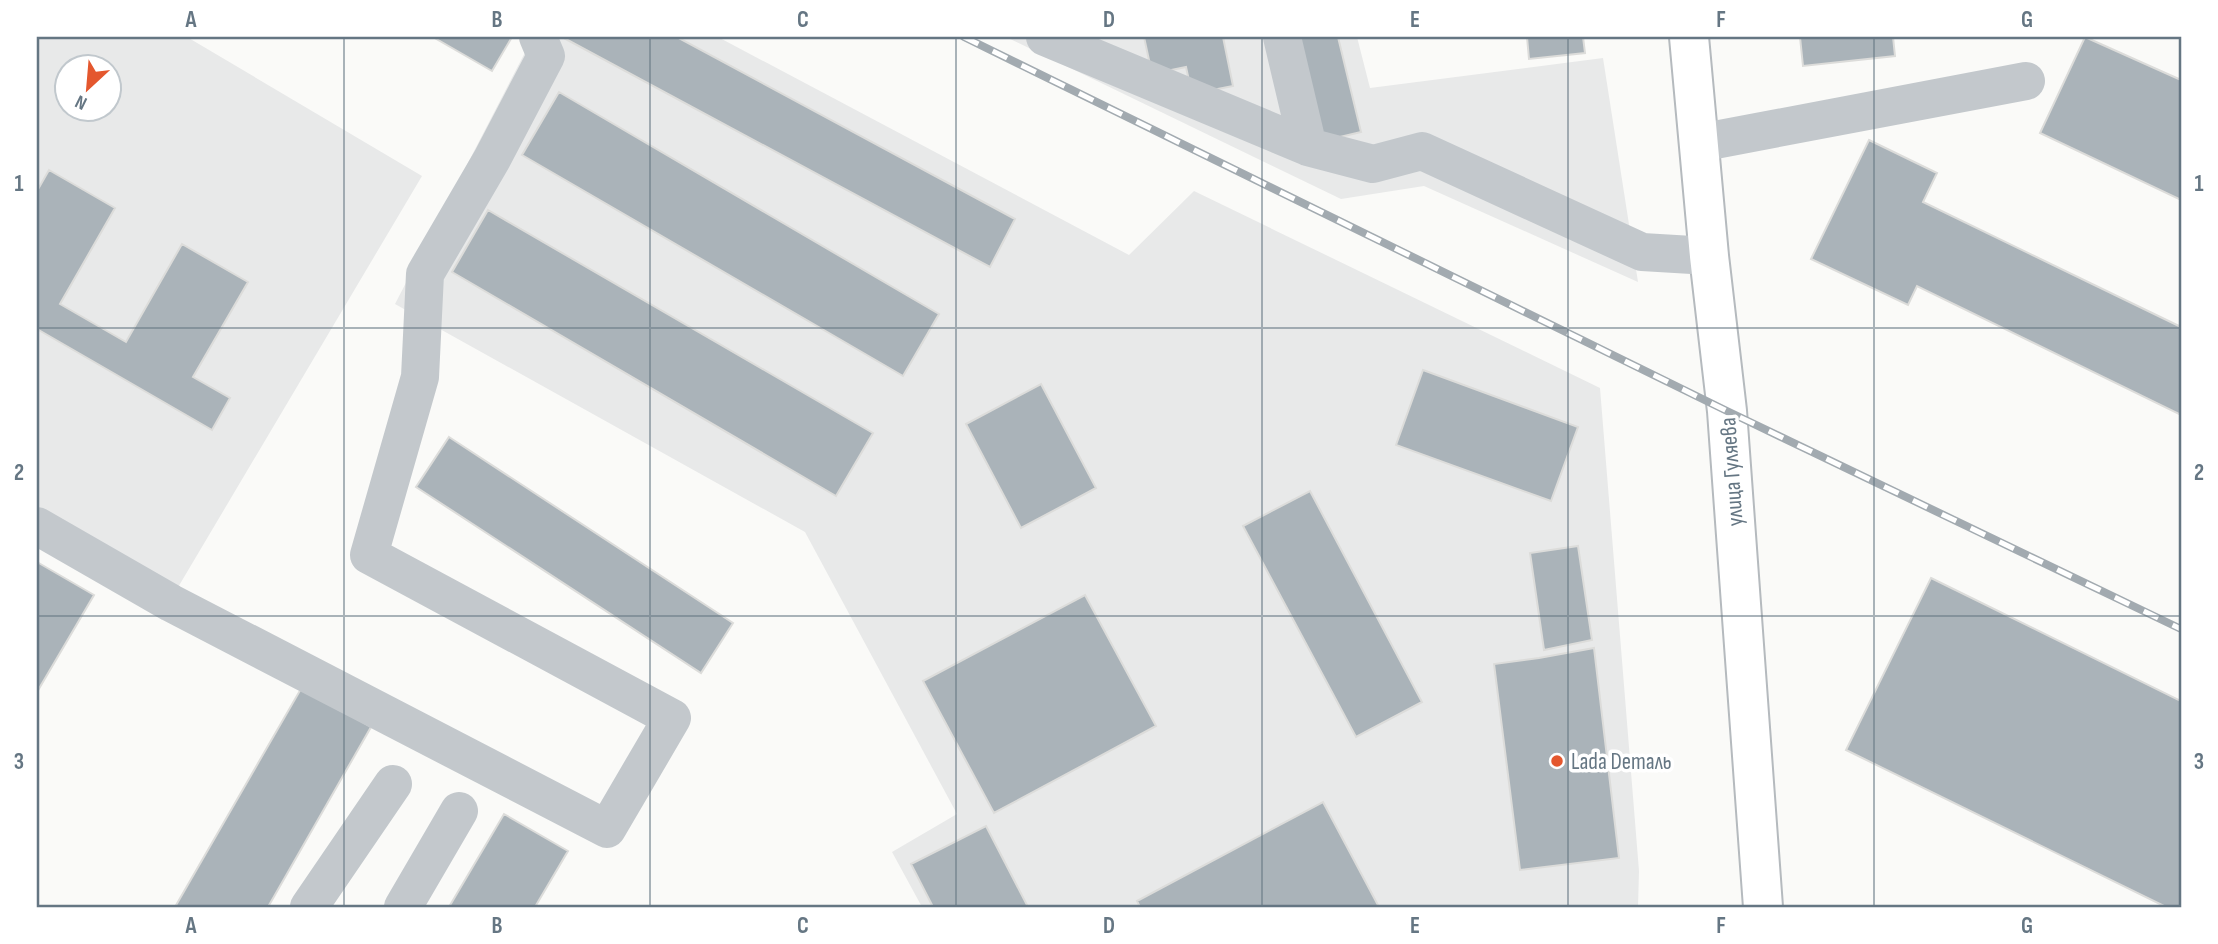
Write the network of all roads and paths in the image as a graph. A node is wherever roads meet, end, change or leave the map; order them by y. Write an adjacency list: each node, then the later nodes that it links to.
1 (538, 37): 10 (lane)
2 (1045, 37): 5 (lane)
3 (1282, 37): 8 (lane)
4 (1689, 37): 7 (main road, улица Гуляева)
5 (1109, 51): 8 (lane)
6 (2026, 81): 7 (lane)
7 (1699, 143): 9 (main road, улица Гуляева)
8 (1308, 147): 9 (lane)
9 (1709, 256): 15 (main road, улица Гуляева)
10 (37, 526)
11 (393, 783): 13 (lane)
12 (459, 811): 14 (lane)
13 (309, 907)
14 (403, 907)
15 (1763, 907)

